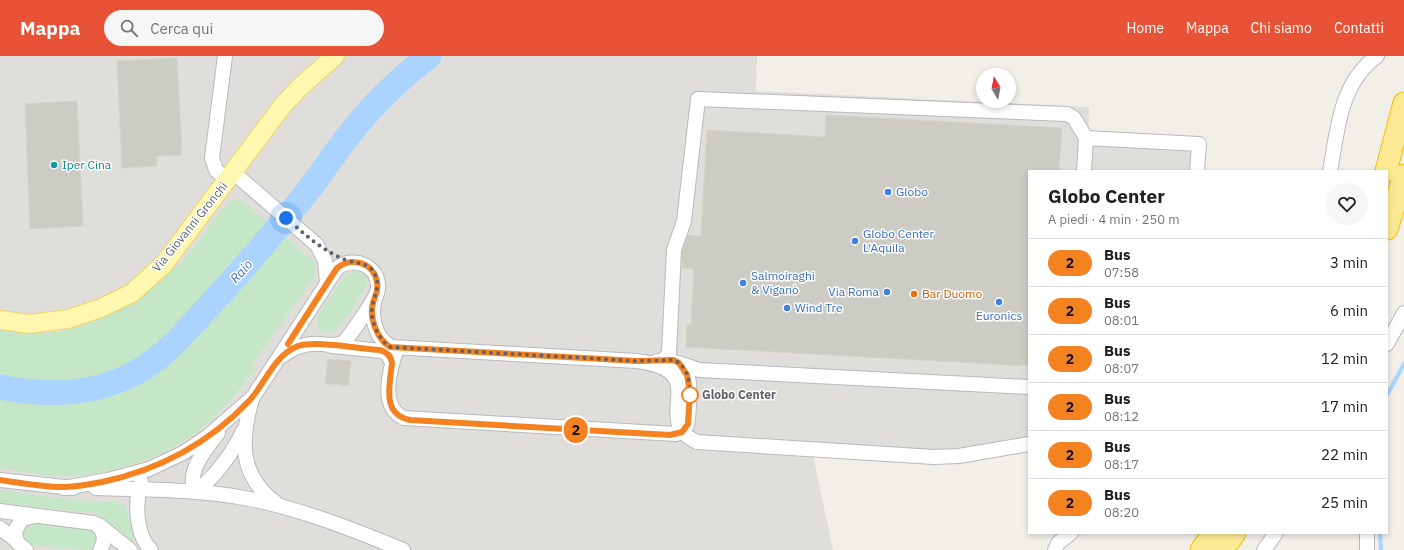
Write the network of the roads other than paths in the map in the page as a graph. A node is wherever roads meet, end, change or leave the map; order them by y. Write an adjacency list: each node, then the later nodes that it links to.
1 (225, 56): 11 (street)
2 (335, 56): 11 (main road, Via Giovanni Gronchi)
3 (1377, 56): 8 (street)
4 (1404, 103): 9 (highway)
5 (1086, 138): 6 (street); 7 (street); 25 (street)
6 (1084, 170)
7 (1197, 170)
8 (1330, 170)
9 (1386, 170)
10 (1404, 176): 12 (highway)
11 (231, 177): 13 (street); 19 (main road, Via Giovanni Gronchi)
12 (1388, 226)
13 (317, 245): 14 (street); 15 (street)
14 (351, 262): 15 (street); 16 (street)
15 (327, 283): 18 (street)
16 (376, 293): 21 (street); 22 (street)
17 (1404, 313): 20 (street)
18 (306, 314): 21 (street); 24 (street)
19 (0, 320)
20 (1388, 342)
21 (326, 345): 23 (street); 24 (street)
22 (397, 348): 23 (street); 26 (street); 27 (street)
23 (380, 350): 27 (street)
24 (280, 357): 30 (street)
25 (664, 360): 26 (street); 28 (street)
26 (637, 361): 33 (street)
27 (392, 363): 33 (street)
28 (679, 363): 29 (street); 33 (street)
29 (1028, 387)
30 (253, 397): 31 (street); 32 (street)
31 (234, 415): 35 (street); 39 (street)
32 (246, 423): 39 (street); 40 (street)
33 (680, 435): 34 (street)
34 (1028, 444)
35 (149, 469): 37 (street); 38 (street)
36 (0, 480): 37 (street)
37 (64, 488): 38 (street)
38 (140, 490): 39 (street); 53 (street)
39 (195, 491): 40 (street)
40 (278, 505): 54 (street)
41 (0, 511): 42 (street)
42 (35, 516): 43 (street); 50 (street)
43 (94, 522): 51 (street); 52 (street)
44 (0, 528): 50 (street)
45 (1070, 534): 55 (street)
46 (1212, 534): 56 (highway)
47 (1234, 534): 57 (highway)
48 (1275, 534): 58 (street)
49 (1367, 534): 59 (street)
50 (21, 545)
51 (100, 550)
52 (130, 550)
53 (151, 550)
54 (403, 550)
55 (1055, 550)
56 (1201, 550)
57 (1223, 550)
58 (1264, 550)
59 (1367, 550)

